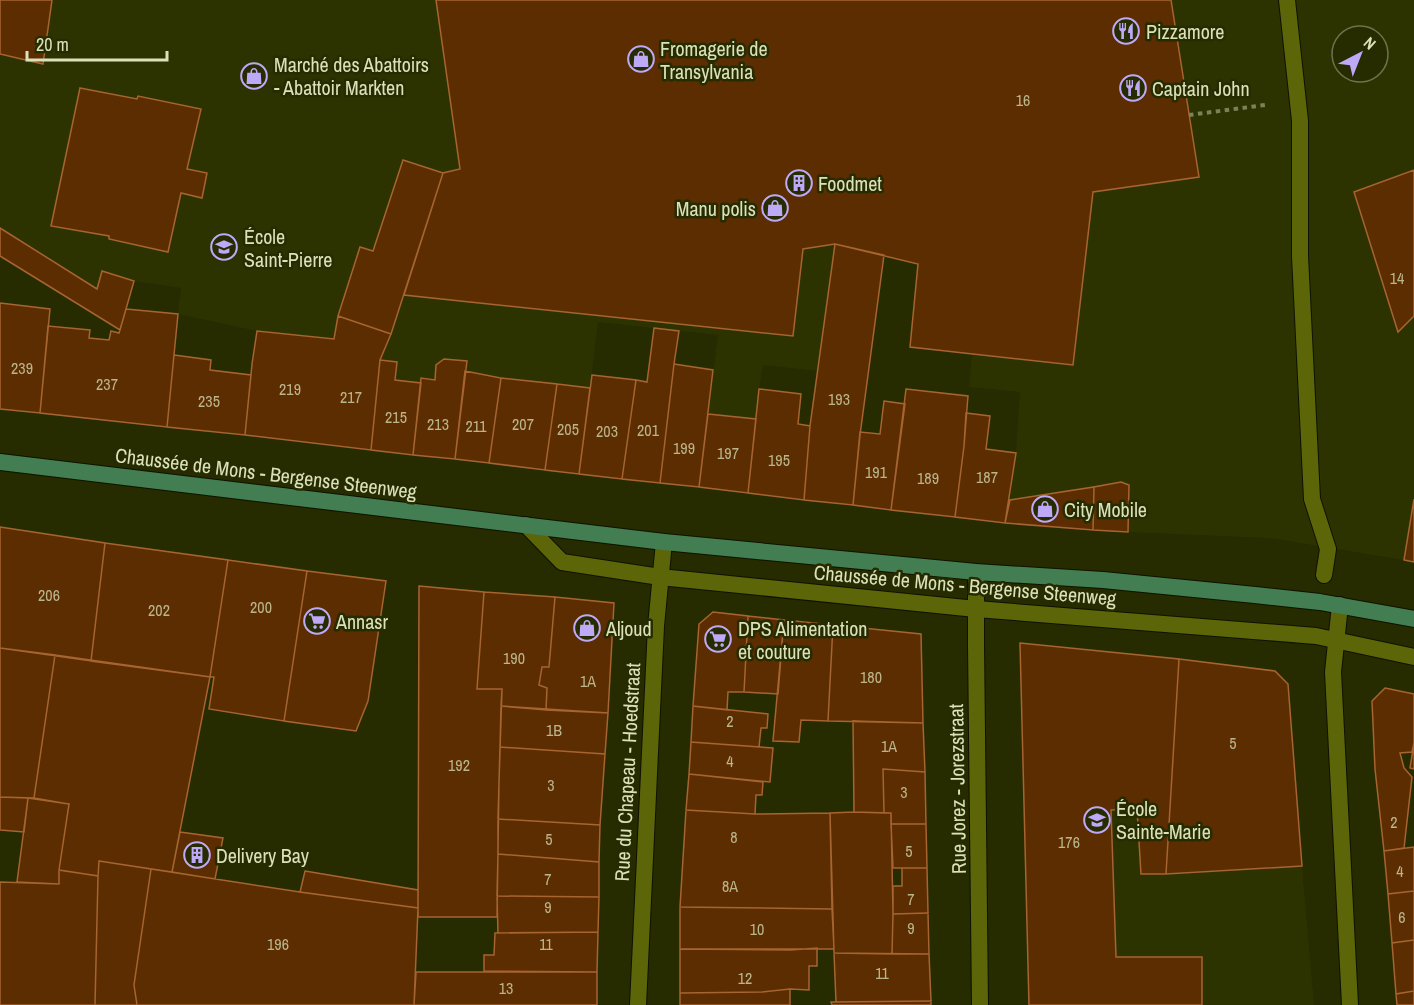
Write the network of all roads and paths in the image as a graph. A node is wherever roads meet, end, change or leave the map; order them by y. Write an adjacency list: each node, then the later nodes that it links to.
1 (1287, 0): 2 (street)
2 (1298, 101): 3 (path); 8 (street)
3 (1189, 115)
4 (0, 462): 5 (main road, Chaussée de Mons - Bergense Steenweg)
5 (526, 525): 6 (main road, Chaussée de Mons - Bergense Steenweg); 9 (street, Chaussée de Mons - Bergense Steenweg)
6 (664, 542): 7 (main road, Chaussée de Mons - Bergense Steenweg); 9 (street, Rue du Chapeau - Hoedstraat)
7 (976, 572): 10 (main road, Chaussée de Mons - Bergense Steenweg); 11 (street, Rue Jorez - Jorezstraat)
8 (1324, 574)
9 (660, 577): 11 (street, Chaussée de Mons - Bergense Steenweg); 15 (street, Rue du Chapeau - Hoedstraat)
10 (1340, 605): 12 (main road, Chaussée de Mons - Bergense Steenweg); 13 (street)
11 (976, 609): 13 (street, Chaussée de Mons - Bergense Steenweg); 16 (street, Rue Jorez - Jorezstraat)
12 (1414, 619)
13 (1336, 640): 14 (street, Chaussée de Mons - Bergense Steenweg); 17 (street)
14 (1414, 657)
15 (638, 1005)
16 (980, 1005)
17 (1350, 1005)

